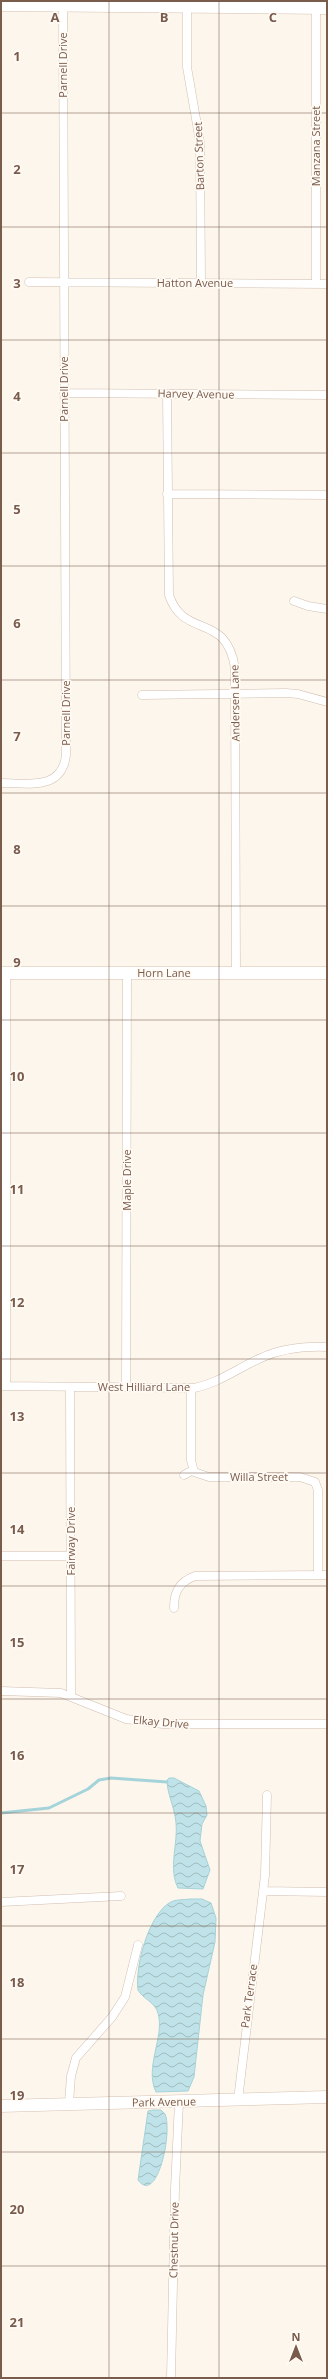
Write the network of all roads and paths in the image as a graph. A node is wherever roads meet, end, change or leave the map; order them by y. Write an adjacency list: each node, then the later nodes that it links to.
1 (1, 4): 2 (street)
2 (63, 5): 3 (street); 6 (street, Parnell Drive)
3 (187, 5): 4 (street); 7 (street, Barton Street)
4 (322, 8): 8 (street, Manzana Street)
5 (28, 282): 6 (street, Hatton Avenue)
6 (64, 282): 7 (street, Hatton Avenue); 10 (street, Parnell Drive)
7 (201, 283): 8 (street, Hatton Avenue)
8 (316, 284): 9 (street, Hatton Avenue)
9 (327, 284)
10 (64, 393): 11 (street, Harvey Avenue); 20 (street, Parnell Drive)
11 (167, 394): 12 (street, Harvey Avenue); 13 (street, Andersen Lane)
12 (327, 395)
13 (167, 494): 14 (street); 17 (street, Andersen Lane)
14 (327, 495)
15 (294, 601): 16 (street)
16 (327, 609)
17 (235, 694): 18 (street); 19 (street); 23 (street, Andersen Lane)
18 (142, 695)
19 (327, 702)
20 (1, 783)
21 (3, 973): 22 (street, Horn Lane); 26 (street)
22 (127, 973): 23 (street, Horn Lane); 28 (street, Maple Drive)
23 (236, 973): 24 (street, Horn Lane)
24 (327, 973)
25 (327, 1346): 29 (street, West Hilliard Lane)
26 (4, 1386): 27 (street, West Hilliard Lane)
27 (70, 1386): 28 (street, West Hilliard Lane); 33 (street, Fairway Drive)
28 (126, 1387): 29 (street, West Hilliard Lane)
29 (191, 1388): 30 (street)
30 (193, 1470): 31 (street); 34 (street, Willa Street)
31 (184, 1475)
32 (1, 1556): 33 (street)
33 (71, 1556): 38 (street, Fairway Drive)
34 (318, 1575): 35 (street); 36 (street)
35 (327, 1575)
36 (174, 1608)
37 (1, 1691): 38 (street, Elkay Drive)
38 (71, 1695): 39 (street, Elkay Drive)
39 (327, 1724)
40 (267, 1795): 41 (street, Park Terrace)
41 (263, 1891): 42 (street); 47 (street, Park Terrace)
42 (327, 1892)
43 (120, 1896): 44 (street)
44 (1, 1902)
45 (138, 1945): 49 (street)
46 (327, 2097): 47 (street, Park Avenue)
47 (238, 2100): 48 (street, Park Avenue)
48 (179, 2102): 49 (street, Park Avenue); 51 (street, Chestnut Drive)
49 (69, 2103): 50 (street, Park Avenue)
50 (1, 2106)
51 (171, 2378)

